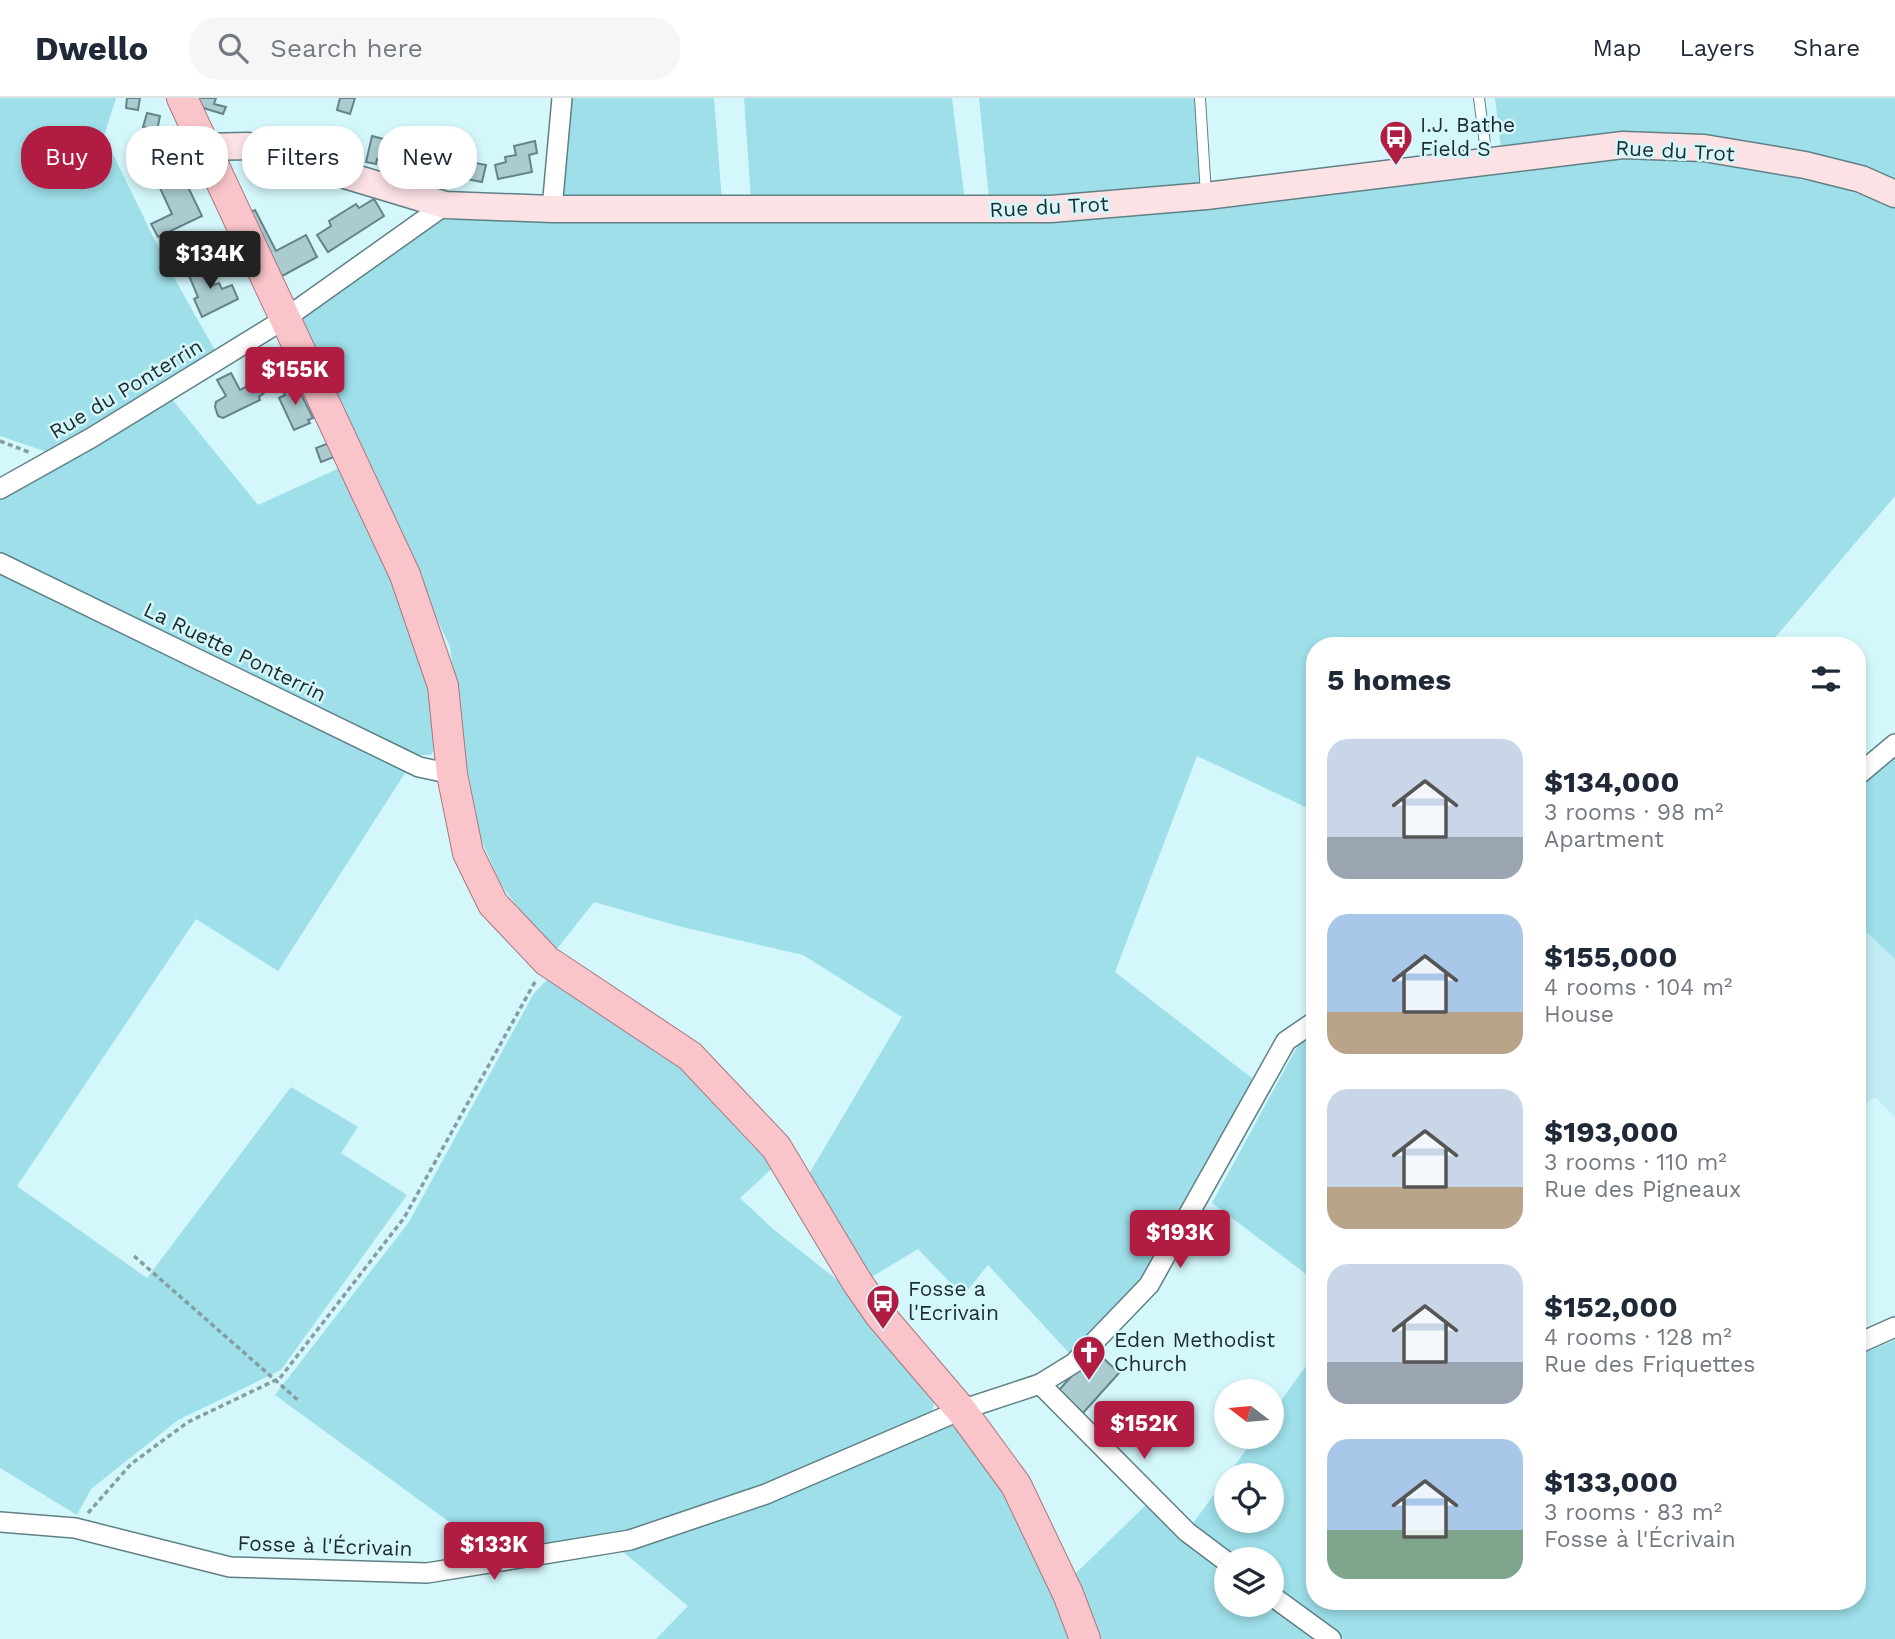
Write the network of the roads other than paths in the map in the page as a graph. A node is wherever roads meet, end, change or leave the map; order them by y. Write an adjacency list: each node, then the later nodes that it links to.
1 (182, 98): 5 (main road)
2 (562, 98): 12 (street)
3 (1200, 98): 10 (lane)
4 (1479, 98): 7 (lane)
5 (193, 126)
6 (228, 146): 11 (main road, Rue du Trot)
7 (1487, 159): 9 (main road, Rue du Trot); 10 (main road, Rue du Trot)
8 (222, 189): 13 (main road)
9 (1895, 194)
10 (1206, 195): 12 (main road, Rue du Trot)
11 (445, 205): 12 (main road, Rue du Trot); 13 (street, Rue du Ponterrin)
12 (552, 209)
13 (283, 320): 14 (street, Rue du Ponterrin); 18 (main road)
14 (0, 489)
15 (0, 563): 18 (street, La Ruette Ponterrin)
16 (1895, 744): 17 (street)
17 (1866, 768)
18 (452, 774): 23 (main road)
19 (1306, 1027): 22 (street, Fosse à l'Écrivain)
20 (1895, 1327): 21 (street)
21 (1866, 1340)
22 (1040, 1384): 23 (street, Fosse à l'Écrivain); 25 (street)
23 (961, 1410): 24 (street, Fosse à l'Écrivain); 27 (main road)
24 (0, 1522)
25 (1214, 1552)
26 (1284, 1605): 28 (street)
27 (1085, 1639)
28 (1331, 1639)

